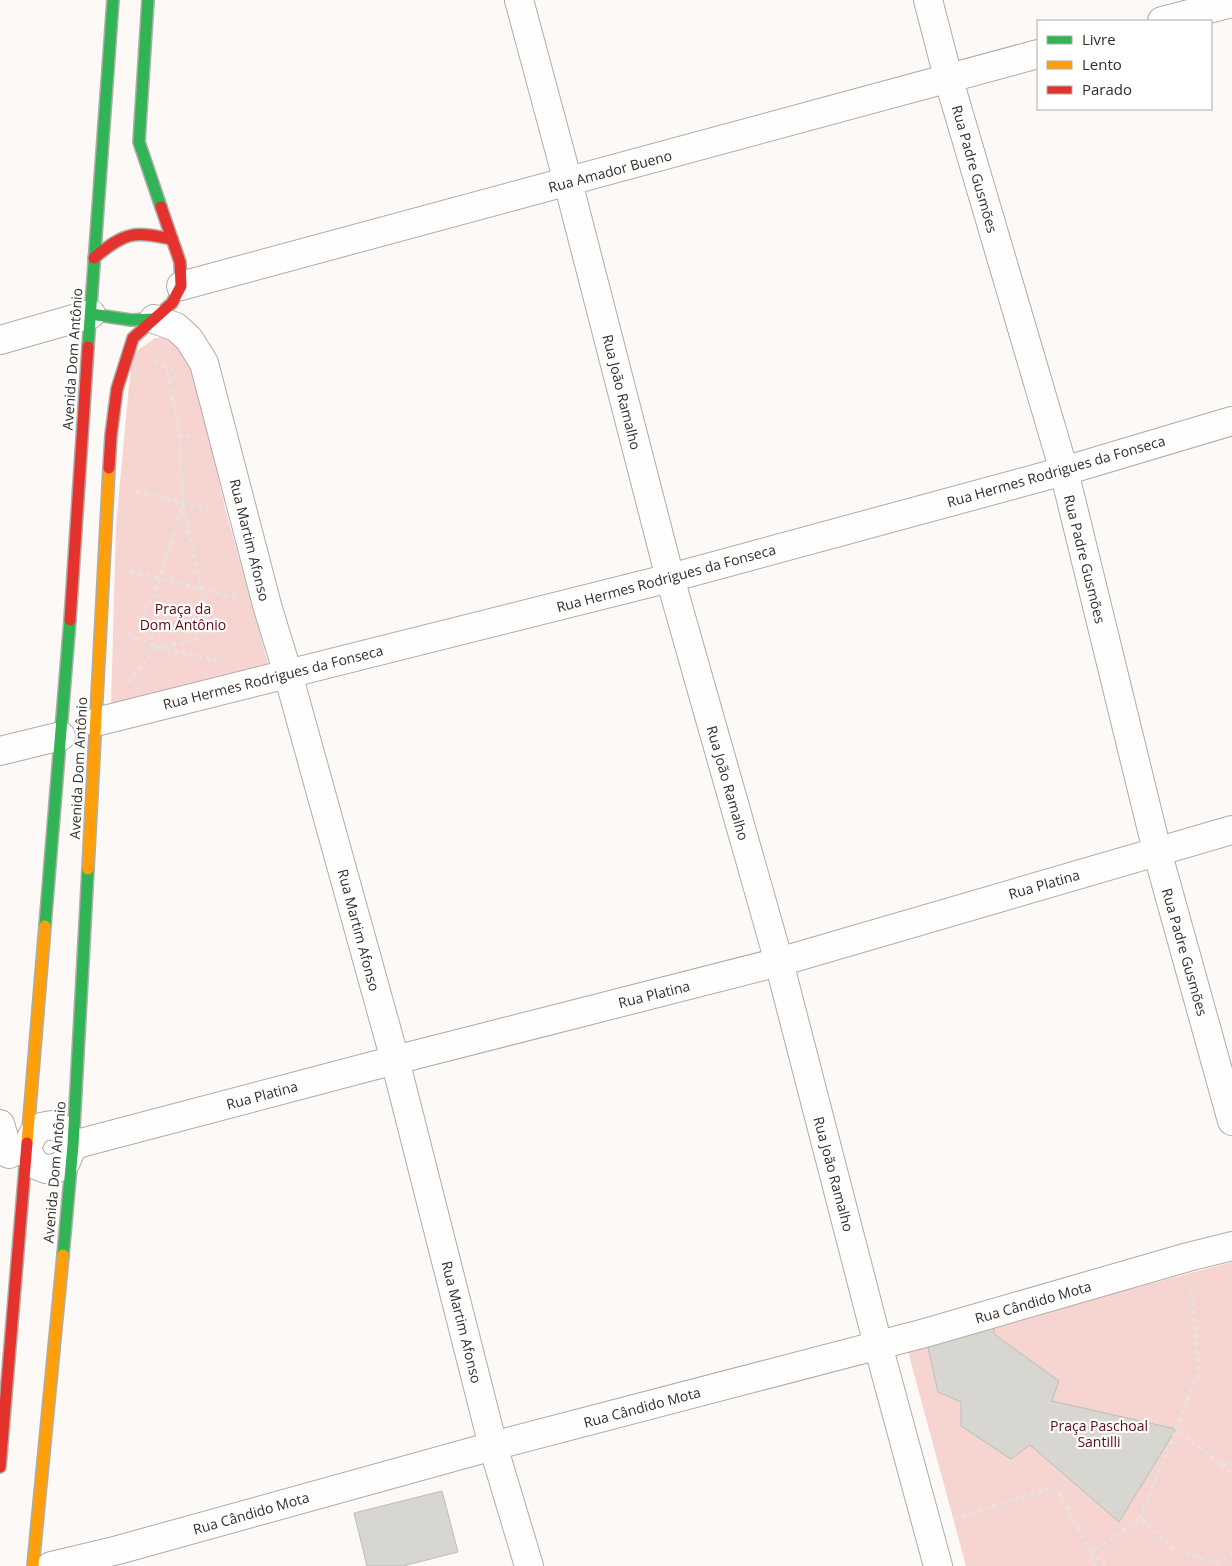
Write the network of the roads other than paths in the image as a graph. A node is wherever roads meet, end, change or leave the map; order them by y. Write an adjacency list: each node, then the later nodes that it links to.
1 (113, 0): 11 (main road, Avenida Dom Antônio)
2 (148, 0): 10 (main road)
3 (519, 0): 9 (street, Rua João Ramalho)
4 (928, 0): 8 (street, Rua Padre Gusmões)
5 (1232, 3): 6 (street)
6 (1166, 20)
7 (1037, 54): 8 (street, Rua Amador Bueno)
8 (948, 77): 9 (street, Rua Amador Bueno); 17 (street, Rua Padre Gusmões)
9 (568, 182): 12 (street, Rua Amador Bueno); 18 (street, Rua João Ramalho)
10 (172, 239): 11 (main road); 12 (main road)
11 (94, 258): 13 (main road, Avenida Dom Antônio)
12 (181, 286): 14 (main road, Avenida Dom Antônio)
13 (91, 314): 14 (main road); 15 (street); 21 (main road, Avenida Dom Antônio)
14 (154, 319): 19 (street, Rua Martim Afonso); 20 (main road, Avenida Dom Antônio)
15 (0, 340)
16 (1232, 421): 17 (street, Rua Hermes Rodrigues da Fonseca)
17 (1064, 471): 18 (street, Rua Hermes Rodrigues da Fonseca); 24 (street, Rua Padre Gusmões)
18 (670, 578): 19 (street, Rua Hermes Rodrigues da Fonseca); 25 (street, Rua João Ramalho)
19 (288, 674): 20 (street, Rua Hermes Rodrigues da Fonseca); 26 (street, Rua Martim Afonso)
20 (96, 722): 29 (main road, Avenida Dom Antônio)
21 (61, 736): 22 (street); 30 (main road, Avenida Dom Antônio)
22 (0, 751)
23 (1232, 830): 24 (street, Rua Platina)
24 (1157, 851): 25 (street, Rua Platina); 27 (street, Rua Padre Gusmões)
25 (779, 962): 26 (street, Rua Platina); 32 (street, Rua João Ramalho)
26 (395, 1060): 29 (street, Rua Platina); 33 (street, Rua Martim Afonso)
27 (1232, 1121)
28 (0, 1124): 30 (street)
29 (73, 1145): 30 (street); 36 (main road, Avenida Dom Antônio)
30 (12, 1153): 34 (main road, Avenida Dom Antônio)
31 (1232, 1246): 32 (street, Rua Cândido Mota)
32 (878, 1345): 33 (street, Rua Cândido Mota); 39 (street, Rua João Ramalho)
33 (493, 1446): 35 (street, Rua Cândido Mota); 38 (street, Rua Martim Afonso)
34 (0, 1467)
35 (120, 1558): 37 (street, Rua Cândido Mota)
36 (33, 1566)
37 (51, 1566)
38 (529, 1566)
39 (938, 1566)

